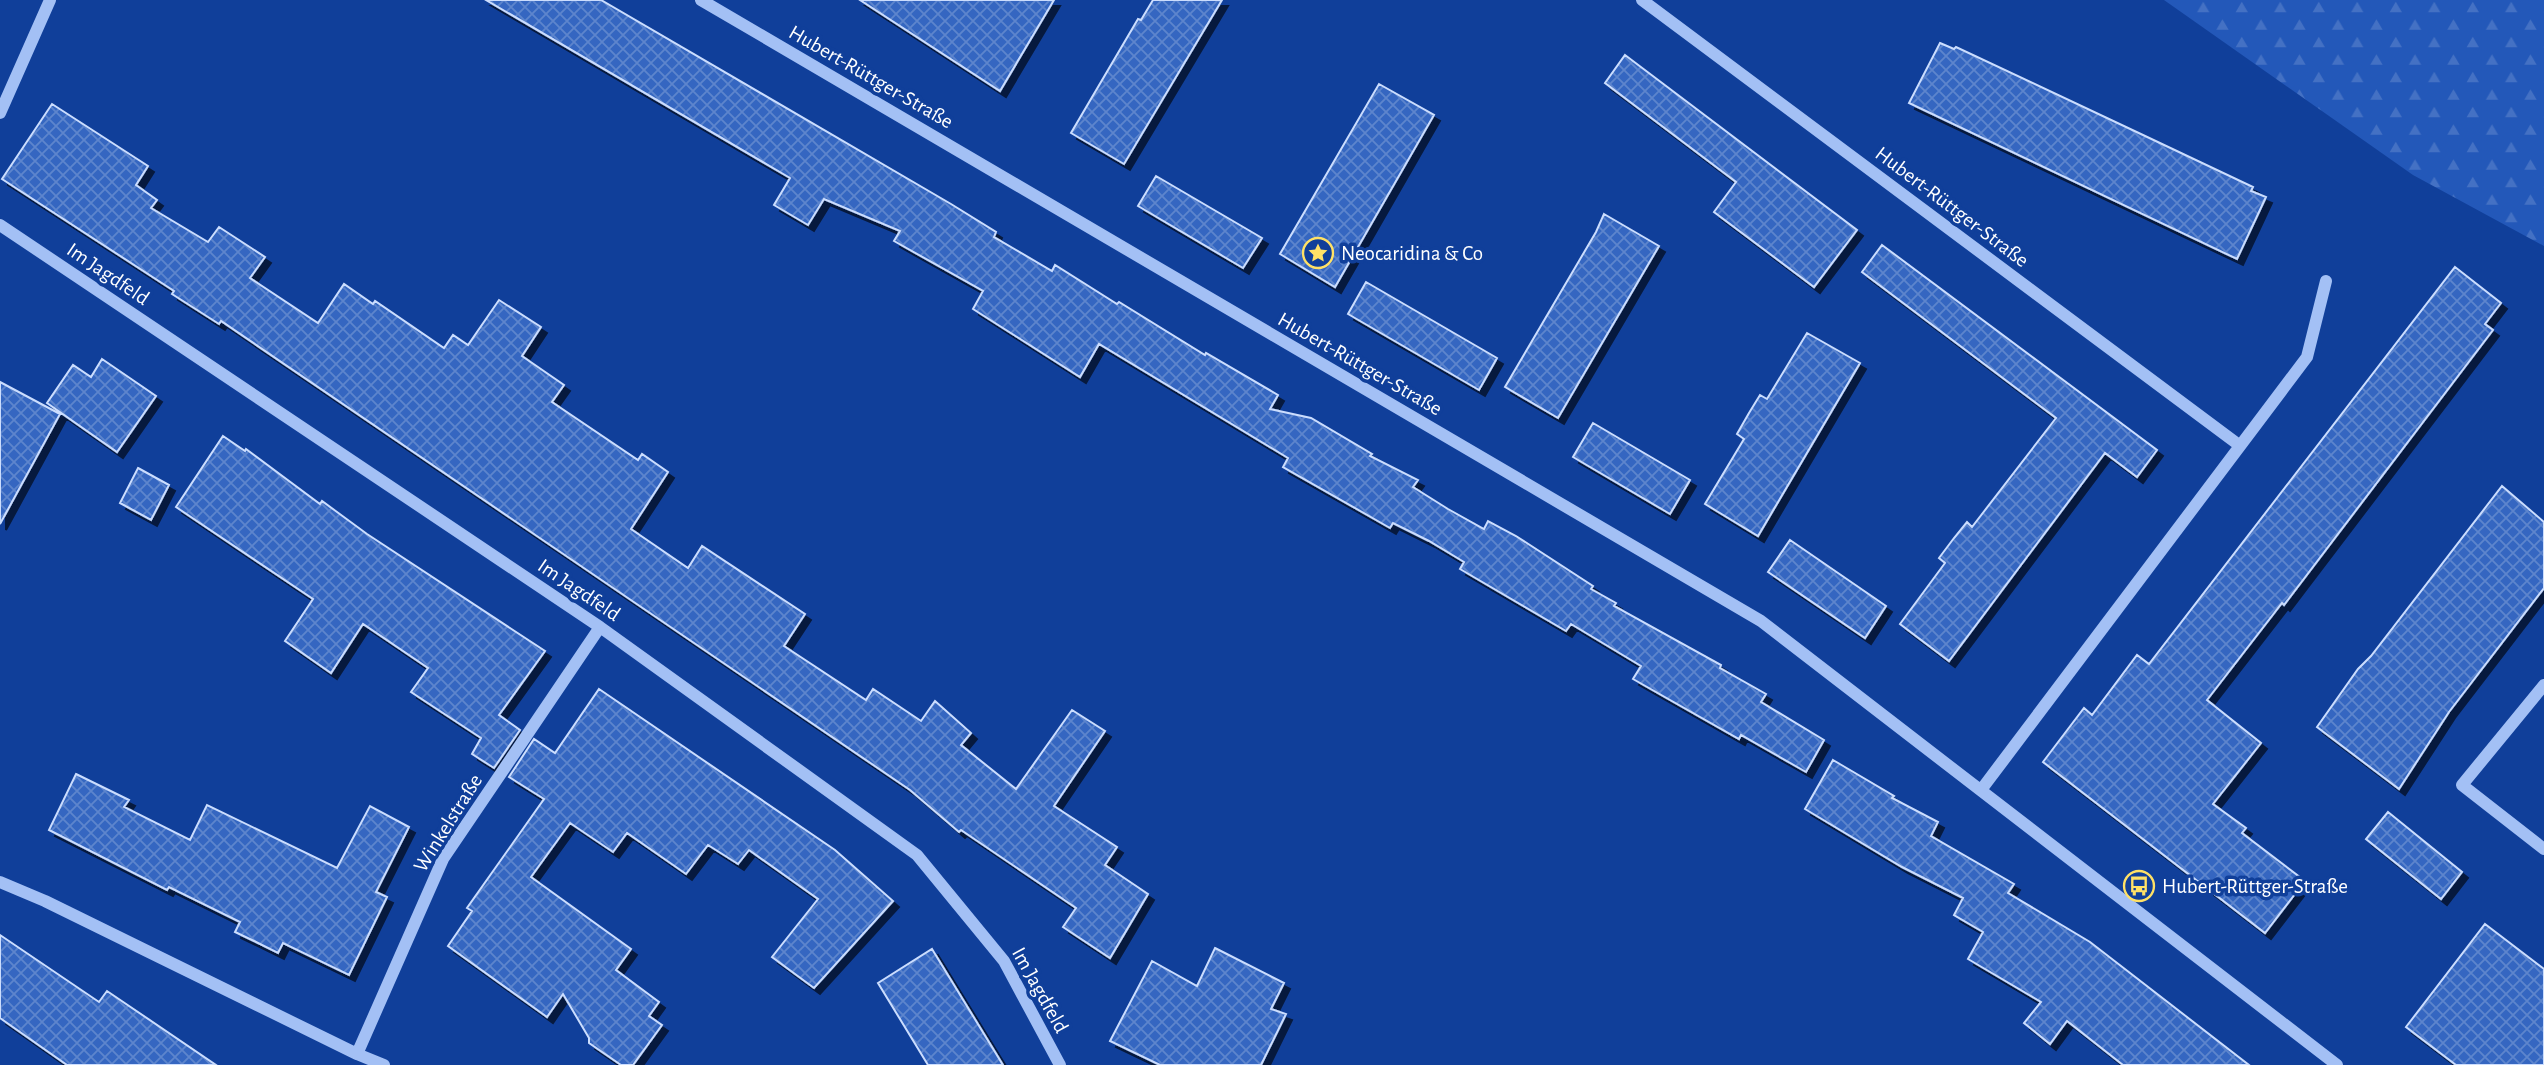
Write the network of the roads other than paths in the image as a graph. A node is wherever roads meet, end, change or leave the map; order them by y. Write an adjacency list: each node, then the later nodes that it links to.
1 (50, 0): 4 (street)
2 (701, 0): 10 (street, Hubert-Rüttger-Straße)
3 (1642, 0): 7 (street, Hubert-Rüttger-Straße)
4 (0, 113)
5 (0, 225): 8 (street, Im Jagdfeld)
6 (2326, 281): 7 (street)
7 (2239, 445): 10 (street)
8 (600, 627): 13 (street, Winkelstraße); 15 (street, Im Jagdfeld)
9 (2544, 685): 11 (street)
10 (1981, 790): 16 (street, Hubert-Rüttger-Straße)
11 (2544, 849)
12 (0, 882): 13 (street)
13 (357, 1054): 14 (street)
14 (384, 1065)
15 (1060, 1065)
16 (2337, 1065)

